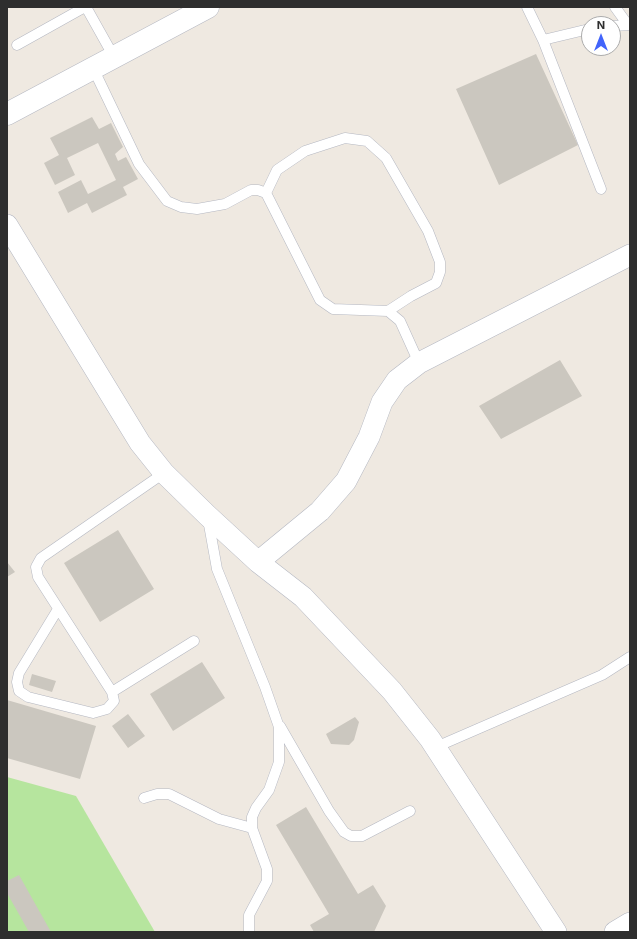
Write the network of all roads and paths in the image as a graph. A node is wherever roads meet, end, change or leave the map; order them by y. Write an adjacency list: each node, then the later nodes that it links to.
1 (86, 7): 8 (lane); 9 (lane)
2 (208, 7): 9 (street)
3 (527, 7): 7 (lane)
4 (615, 7): 5 (lane)
5 (629, 25)
6 (581, 31): 7 (lane)
7 (543, 40): 12 (lane)
8 (17, 45)
9 (114, 57): 10 (street)
10 (93, 68): 11 (street); 13 (lane)
11 (7, 114)
12 (601, 189)
13 (266, 193): 16 (lane); 16 (lane)
14 (7, 225): 18 (street)
15 (630, 254): 17 (street)
16 (388, 310): 17 (lane)
17 (419, 363): 20 (street)
18 (164, 473): 19 (street); 21 (lane)
19 (207, 515): 20 (street); 25 (lane)
20 (258, 562): 26 (street)
21 (58, 609): 24 (lane); 24 (lane)
22 (194, 641): 24 (lane)
23 (630, 657): 26 (lane)
24 (112, 692)
25 (277, 721): 28 (lane); 29 (lane)
26 (436, 747): 32 (street)
27 (144, 798): 29 (lane)
28 (410, 810)
29 (252, 828): 31 (lane)
30 (630, 923): 33 (street)
31 (249, 932)
32 (556, 932)
33 (615, 932)

